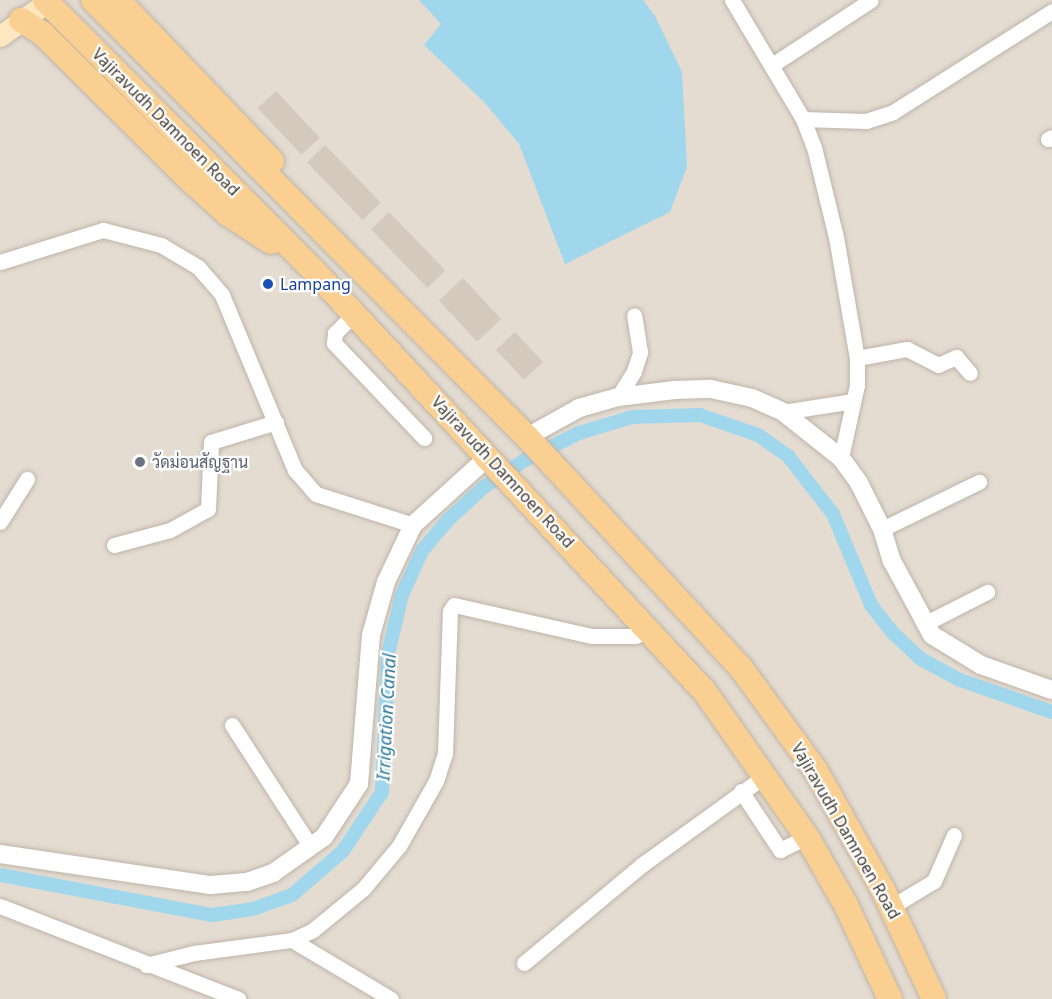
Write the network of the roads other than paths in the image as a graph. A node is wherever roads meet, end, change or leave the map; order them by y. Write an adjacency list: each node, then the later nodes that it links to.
1 (93, 0): 11 (main road, Vajiravudh Damnoen Road)
2 (118, 0): 11 (main road)
3 (732, 0): 9 (street)
4 (871, 0): 9 (street)
5 (47, 1): 7 (main road); 13 (main road, Vajiravudh Damnoen Road)
6 (1052, 10): 10 (street)
7 (21, 20): 8 (main road); 13 (main road)
8 (0, 36)
9 (772, 65): 10 (street)
10 (803, 119): 16 (street)
11 (340, 250): 13 (main road); 22 (main road, Vajiravudh Damnoen Road)
12 (0, 262): 21 (street)
13 (315, 272): 14 (main road, Vajiravudh Damnoen Road)
14 (354, 315): 23 (street); 24 (main road, Vajiravudh Damnoen Road)
15 (634, 315): 18 (street)
16 (857, 358): 17 (street); 19 (street)
17 (970, 374)
18 (618, 397): 20 (street); 22 (street)
19 (853, 401): 20 (street); 25 (street)
20 (783, 412): 25 (street)
21 (276, 422): 29 (street); 31 (street)
22 (527, 437): 44 (main road, Vajiravudh Damnoen Road)
23 (424, 438)
24 (488, 457): 29 (street); 34 (main road, Vajiravudh Damnoen Road)
25 (841, 458): 30 (street)
26 (27, 479): 28 (street)
27 (979, 482): 30 (street)
28 (0, 522)
29 (413, 525): 41 (street)
30 (882, 529): 33 (street)
31 (114, 545)
32 (987, 592): 33 (street)
33 (924, 624): 35 (street)
34 (650, 630): 37 (main road, Vajiravudh Damnoen Road); 45 (street)
35 (1052, 690)
36 (232, 725): 41 (street)
37 (766, 775): 38 (street); 40 (main road, Vajiravudh Damnoen Road)
38 (741, 791): 40 (street); 46 (street)
39 (954, 835): 44 (street)
40 (807, 837): 50 (main road, Vajiravudh Damnoen Road)
41 (310, 847): 42 (street)
42 (0, 854)
43 (0, 906): 47 (street)
44 (891, 907): 51 (main road, Vajiravudh Damnoen Road)
45 (292, 940): 47 (street); 49 (street)
46 (524, 963)
47 (146, 965): 48 (street)
48 (238, 999)
49 (391, 999)
50 (890, 999)
51 (934, 999)

